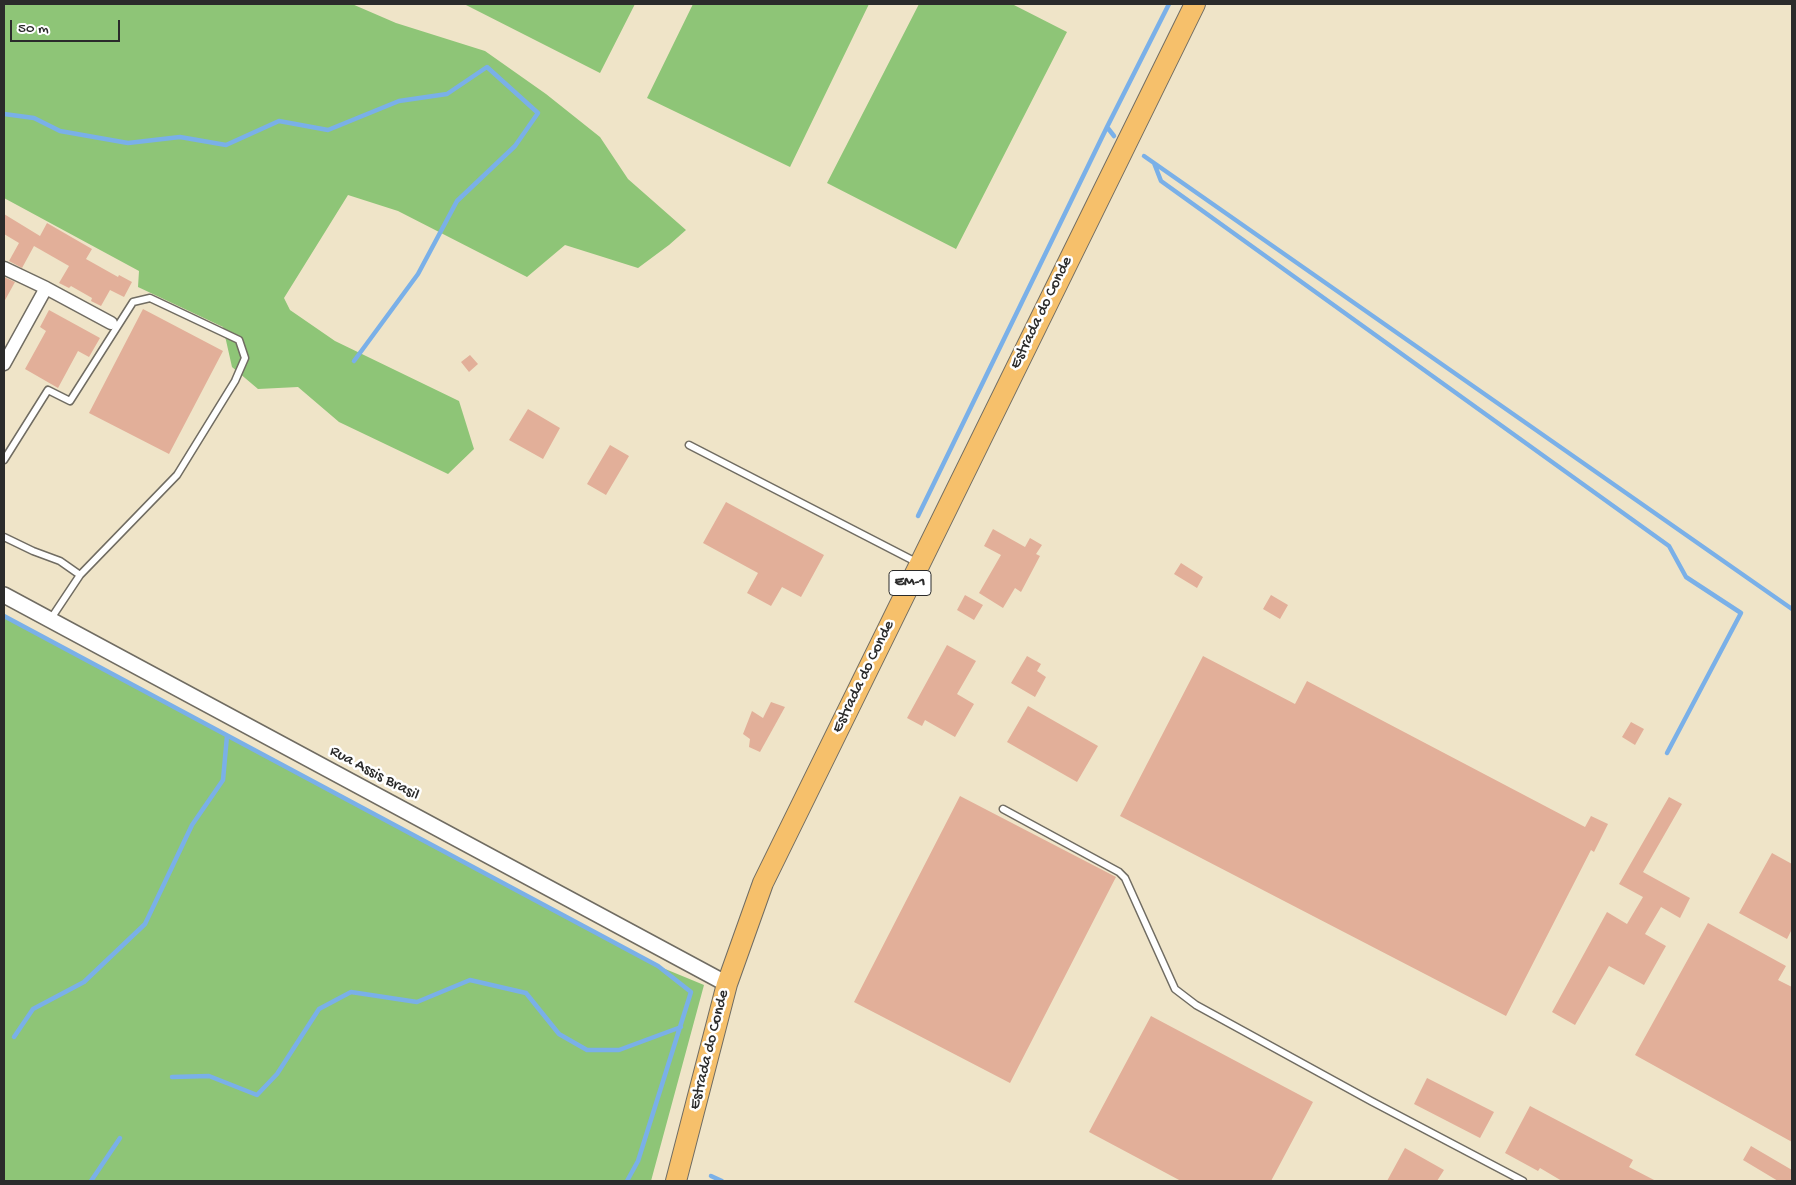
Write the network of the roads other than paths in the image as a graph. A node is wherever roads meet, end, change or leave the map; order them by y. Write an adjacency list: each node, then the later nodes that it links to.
1 (1195, 4): 9 (main road, Estrada do Conde / EM-1)
2 (4, 268): 3 (street)
3 (46, 288): 4 (street); 5 (street)
4 (111, 323)
5 (4, 364)
6 (689, 445): 9 (lane)
7 (4, 460): 10 (lane)
8 (4, 537): 10 (lane)
9 (919, 564): 14 (main road, Estrada do Conde / EM-1)
10 (80, 575): 12 (lane)
11 (4, 595): 12 (street, Rua Assis Brasil)
12 (50, 620): 14 (street, Rua Assis Brasil)
13 (1003, 809): 16 (lane)
14 (727, 984): 15 (main road, Estrada do Conde / EM-1)
15 (676, 1181)
16 (1523, 1181)

